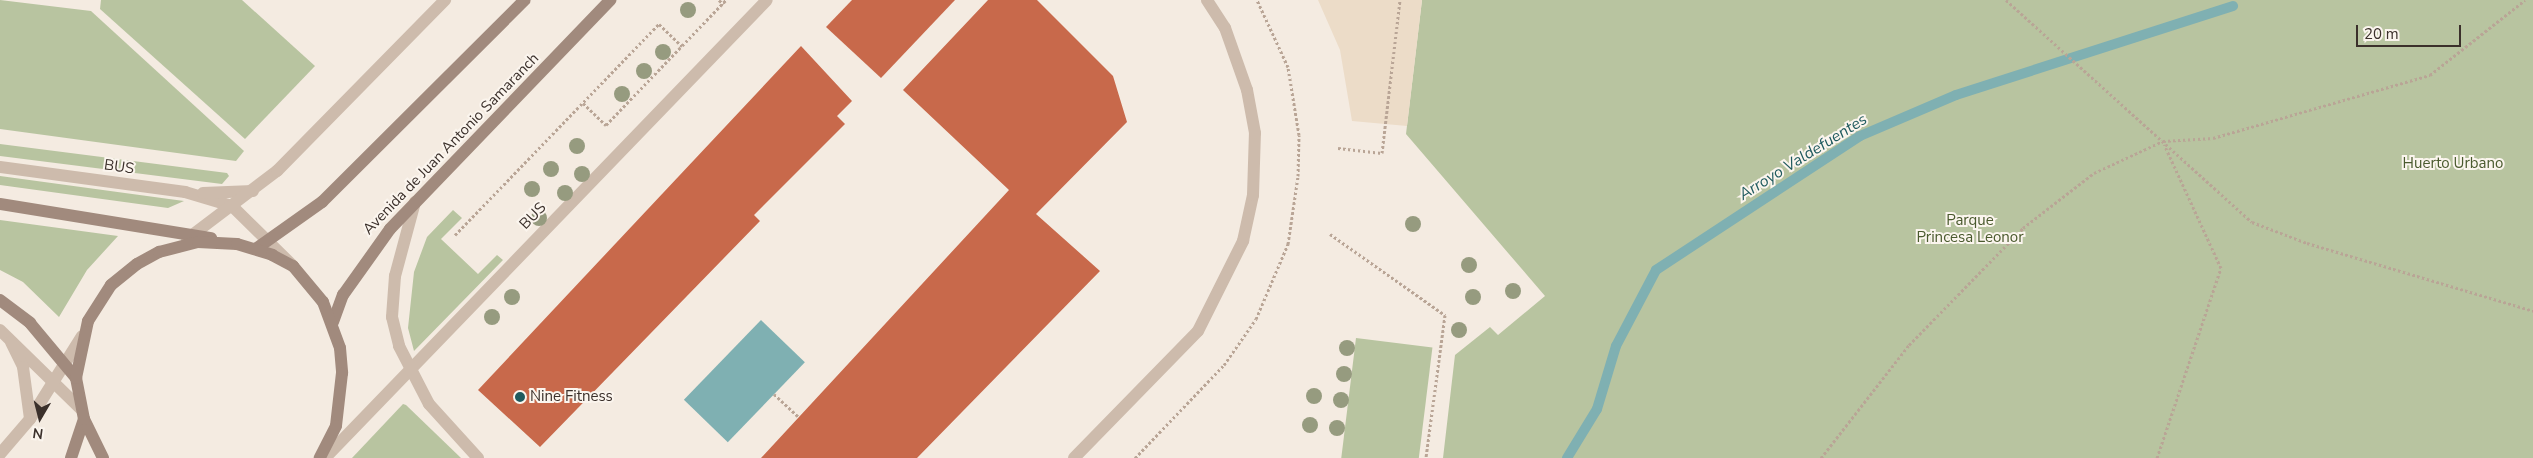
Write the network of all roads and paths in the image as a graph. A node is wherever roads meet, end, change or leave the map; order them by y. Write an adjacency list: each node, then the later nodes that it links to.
1 (445, 0): 17 (street)
2 (525, 0): 25 (main road)
3 (610, 0): 19 (main road, Avenida de Juan Antonio Samaranch)
4 (719, 0): 11 (path)
5 (726, 0): 11 (path)
6 (767, 0): 37 (street, BUS)
7 (1207, 0): 50 (street)
8 (1400, 0): 15 (path)
9 (2525, 0): 14 (path)
10 (2007, 1): 14 (path)
11 (723, 4): 12 (path)
12 (682, 46): 13 (path); 13 (path)
13 (582, 103): 24 (path)
14 (2163, 141): 31 (path); 53 (path); 54 (path)
15 (1338, 148)
16 (0, 167): 18 (street, BUS)
17 (252, 191): 18 (street); 21 (street)
18 (185, 192): 21 (street, BUS)
19 (415, 202): 32 (main road, Avenida de Juan Antonio Samaranch); 37 (street)
20 (0, 204): 22 (main road)
21 (232, 206): 22 (street); 25 (street, BUS)
22 (196, 234): 26 (main road); 27 (street)
23 (1330, 234): 52 (path)
24 (455, 235)
25 (271, 240): 28 (main road); 29 (street, BUS)
26 (225, 242): 27 (main road); 28 (main road)
27 (179, 245): 34 (main road)
28 (257, 248): 29 (main road)
29 (293, 266): 32 (main road)
30 (0, 300): 35 (main road)
31 (2533, 311)
32 (333, 322): 47 (main road)
33 (4, 333): 39 (street); 43 (street)
34 (82, 336): 35 (street); 38 (main road)
35 (66, 363): 38 (main road); 39 (street)
36 (1224, 365): 51 (path)
37 (411, 372): 48 (street, BUS); 49 (street)
38 (76, 378): 41 (main road)
39 (55, 380): 41 (street); 43 (street)
40 (774, 394): 42 (path)
41 (82, 414): 45 (main road); 46 (main road)
42 (799, 417)
43 (30, 419): 44 (street)
44 (0, 454)
45 (71, 458)
46 (103, 458)
47 (320, 458)
48 (325, 458)
49 (478, 458)
50 (1074, 458)
51 (1135, 458)
52 (1426, 458)
53 (1821, 458)
54 (2157, 458)

